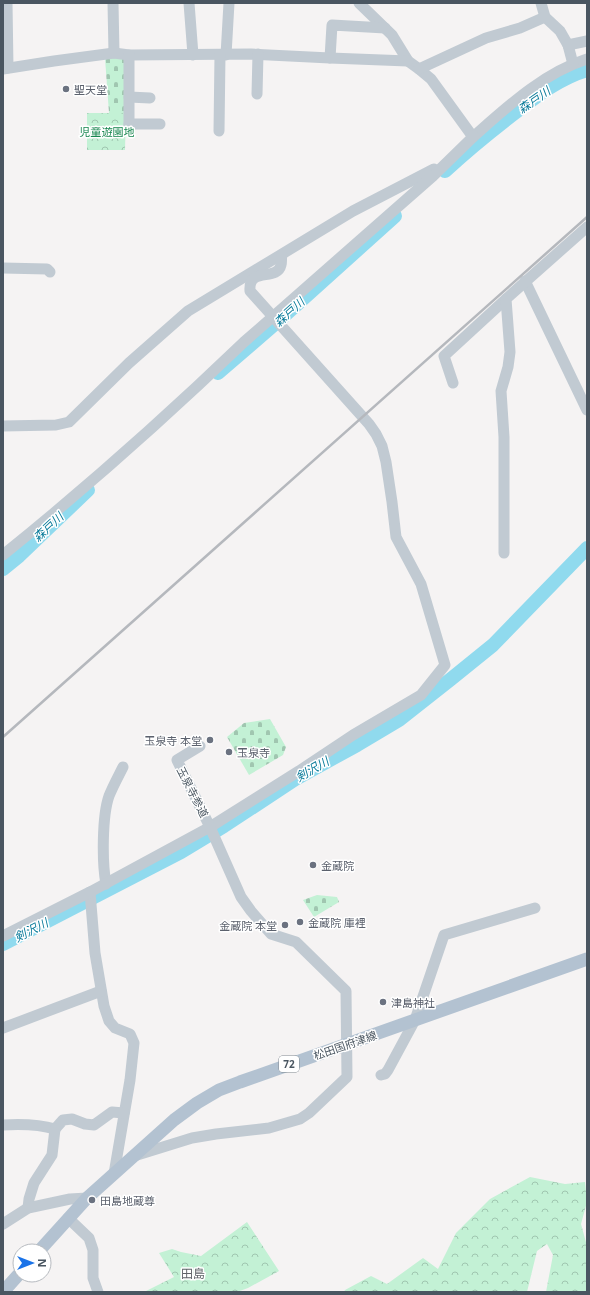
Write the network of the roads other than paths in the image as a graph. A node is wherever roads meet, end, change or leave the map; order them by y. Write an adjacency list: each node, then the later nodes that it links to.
1 (7, 3): 20 (street)
2 (112, 3): 11 (street)
3 (189, 3): 14 (street)
4 (229, 3): 15 (street)
5 (541, 3): 7 (street)
6 (365, 5): 8 (street)
7 (546, 17): 10 (street); 21 (street)
8 (385, 28): 16 (street); 18 (street)
9 (587, 42): 10 (street)
10 (568, 45): 19 (street)
11 (114, 54): 13 (street); 20 (street)
12 (258, 54): 15 (street); 16 (street); 22 (street)
13 (129, 55): 14 (street); 23 (street)
14 (193, 55): 15 (street)
15 (223, 55): 26 (street)
16 (330, 58): 18 (street)
17 (587, 59): 19 (street)
18 (408, 61): 21 (street)
19 (573, 64): 27 (street)
20 (6, 68)
21 (419, 68): 27 (street)
22 (257, 94)
23 (129, 97): 24 (street); 25 (street)
24 (150, 98)
25 (160, 124)
26 (219, 130)
27 (474, 136): 28 (street)
28 (445, 163): 30 (street); 39 (street)
29 (587, 227): 33 (street)
30 (282, 255): 37 (street); 42 (street)
31 (3, 268): 32 (street)
32 (50, 272)
33 (525, 281): 34 (street); 36 (street)
34 (506, 299): 35 (street); 38 (street)
35 (453, 383)
36 (587, 410)
37 (3, 426)
38 (504, 553)
39 (3, 555)
40 (200, 746): 42 (street, 玉泉寺参道)
41 (122, 767): 43 (street)
42 (210, 827): 43 (street); 51 (street)
43 (106, 884): 44 (street)
44 (90, 892): 46 (street); 48 (street)
45 (535, 908): 49 (street)
46 (3, 936)
47 (587, 959): 49 (main road, 松田国府津線 / 72)
48 (101, 991): 50 (street); 53 (street)
49 (414, 1020): 51 (main road, 松田国府津線 / 72); 52 (street)
50 (3, 1028)
51 (346, 1044): 56 (main road, 松田国府津線 / 72); 56 (street)
52 (381, 1075)
53 (124, 1113): 55 (street); 57 (street)
54 (3, 1125): 55 (street)
55 (55, 1129): 59 (street)
56 (132, 1157): 57 (main road, 松田国府津線 / 72)
57 (114, 1174): 58 (main road, 松田国府津線 / 72)
58 (87, 1198): 59 (street); 60 (main road, 松田国府津線 / 72)
59 (28, 1208): 61 (street)
60 (68, 1218): 62 (main road, 松田国府津線 / 72); 65 (street)
61 (3, 1224)
62 (47, 1243)
63 (12, 1282): 64 (main road)
64 (3, 1292)
65 (98, 1292)

